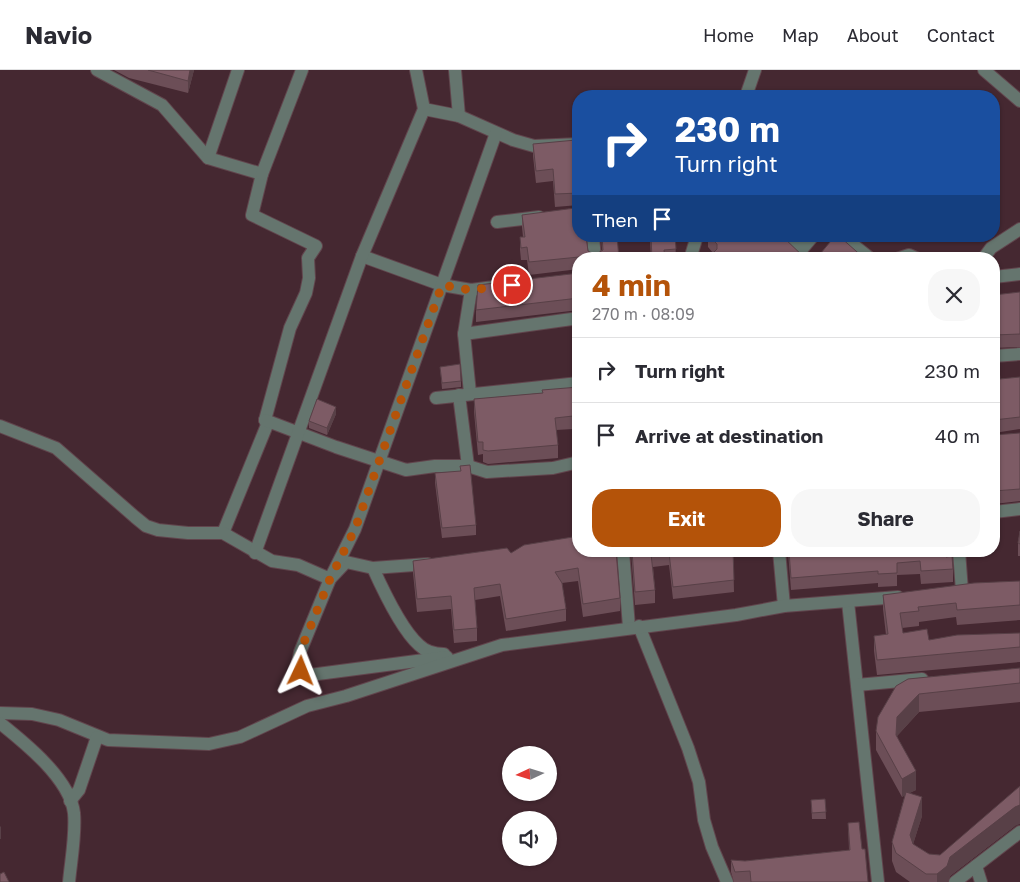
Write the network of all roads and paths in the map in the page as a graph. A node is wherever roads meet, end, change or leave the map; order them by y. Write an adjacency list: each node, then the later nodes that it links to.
1 (97, 70): 14 (street)
2 (238, 70): 14 (street)
3 (302, 70): 15 (street)
4 (416, 70): 10 (street)
5 (455, 70): 11 (street)
6 (755, 70): 8 (street)
7 (984, 70): 9 (street)
8 (748, 90)
9 (1020, 101)
10 (424, 109): 11 (street); 26 (street)
11 (459, 116): 12 (street)
12 (496, 133): 13 (street); 29 (street)
13 (572, 144)
14 (208, 158): 15 (street)
15 (262, 174): 39 (street)
16 (552, 215): 17 (street)
17 (497, 222)
18 (1020, 230): 22 (street)
19 (789, 242): 20 (street)
20 (808, 242)
21 (850, 242): 24 (street)
22 (1000, 242)
23 (1000, 242): 25 (street)
24 (862, 252)
25 (987, 252)
26 (362, 256): 29 (street); 41 (street)
27 (1020, 274): 28 (street)
28 (1000, 276)
29 (442, 285): 31 (street); 42 (street)
30 (503, 286): 31 (street)
31 (470, 290): 33 (street)
32 (572, 319): 33 (street)
33 (464, 334): 37 (street)
34 (1020, 354): 35 (street)
35 (1000, 356)
36 (572, 384): 37 (street)
37 (464, 394): 38 (street); 44 (street)
38 (436, 398)
39 (265, 420): 41 (street); 47 (street)
40 (0, 426): 47 (street)
41 (298, 431): 42 (street); 48 (street)
42 (379, 461): 44 (street); 54 (street)
43 (572, 464): 44 (street)
44 (468, 466)
45 (1020, 509): 46 (street)
46 (1000, 511)
47 (223, 534): 48 (street)
48 (254, 553): 54 (street)
49 (624, 557): 59 (street)
50 (780, 557): 58 (street)
51 (959, 557): 55 (street)
52 (440, 562): 53 (street)
53 (373, 568): 54 (street); 60 (street)
54 (330, 579): 60 (street)
55 (962, 590)
56 (914, 595): 57 (street)
57 (848, 602): 58 (street); 62 (street)
58 (784, 606): 59 (street)
59 (634, 627): 60 (street); 70 (street)
60 (466, 654): 65 (street)
61 (934, 678): 62 (street)
62 (857, 685): 71 (street)
63 (0, 713): 65 (street)
64 (0, 723): 66 (street)
65 (97, 737): 66 (street)
66 (70, 801): 69 (street)
67 (1020, 832): 68 (street)
68 (976, 866): 72 (street); 73 (street)
69 (69, 882)
70 (727, 882)
71 (878, 882)
72 (955, 882)
73 (980, 882)

